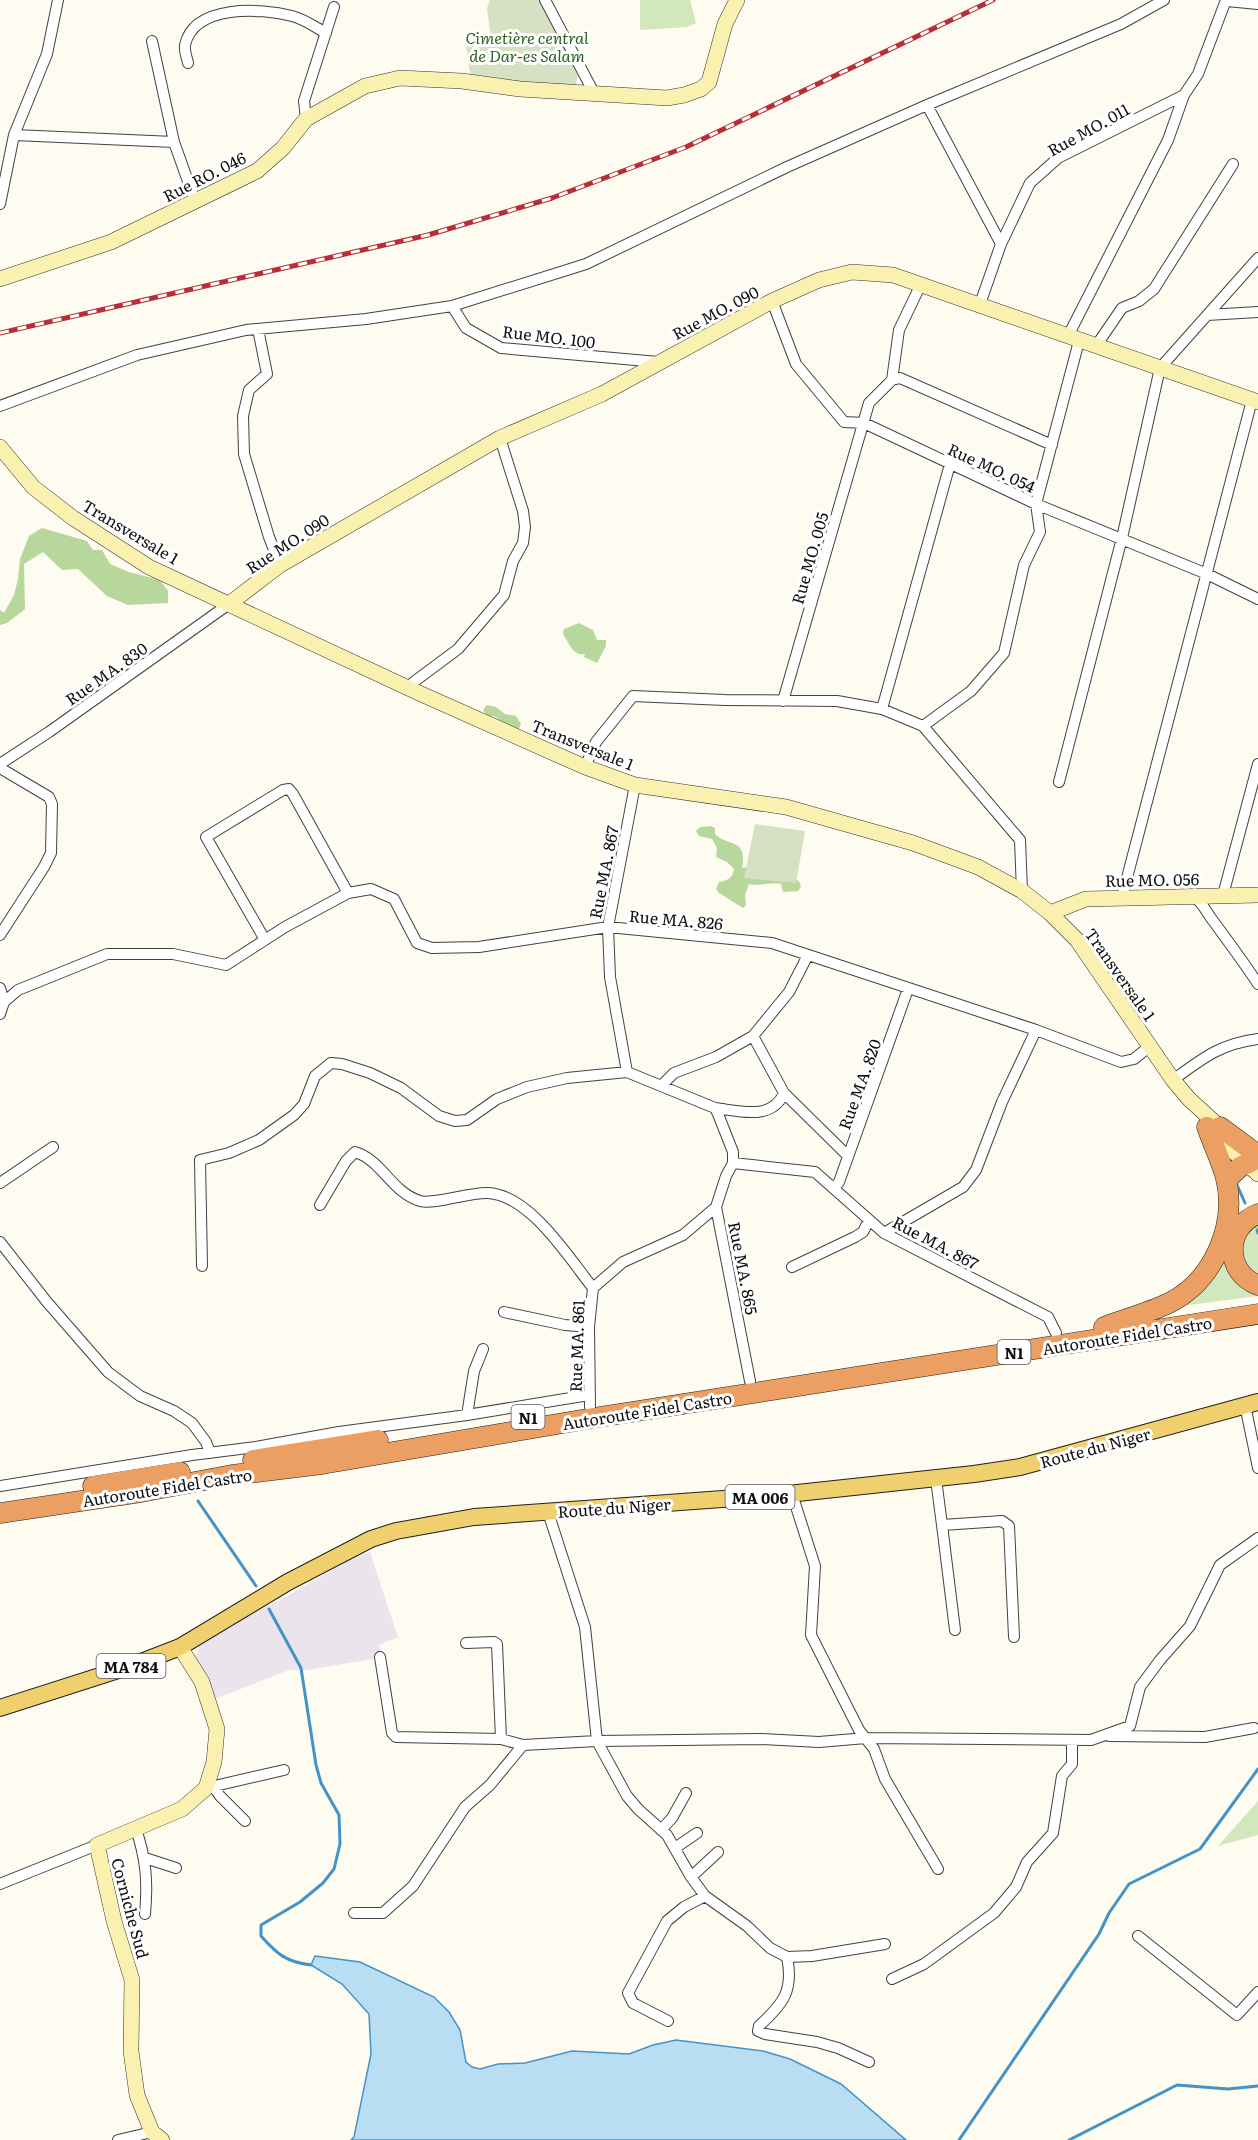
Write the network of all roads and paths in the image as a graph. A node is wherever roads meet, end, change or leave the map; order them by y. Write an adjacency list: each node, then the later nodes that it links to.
1 (58, 0): 15 (street)
2 (545, 0): 11 (street)
3 (737, 0): 11 (street, Rue RO. 046)
4 (1164, 0): 13 (street)
5 (1226, 0): 6 (street); 12 (street)
6 (1258, 4)
7 (334, 7): 8 (street)
8 (326, 33): 10 (street); 14 (street)
9 (152, 41): 16 (street)
10 (188, 63)
11 (594, 93): 14 (street, Rue RO. 046)
12 (1184, 95): 20 (street, Rue MO. 011); 30 (street)
13 (927, 105): 20 (street); 26 (street)
14 (306, 119): 18 (street, Rue RO. 046)
15 (14, 135): 16 (street); 19 (street)
16 (174, 142): 18 (street)
17 (1233, 164): 31 (street)
18 (195, 201): 22 (street, Rue RO. 046)
19 (0, 204)
20 (1001, 244): 25 (street, Rue MO. 011)
21 (1258, 258): 28 (street)
22 (0, 279)
23 (921, 284): 24 (street, Rue MO. 090); 25 (street, Rue MO. 090); 34 (street)
24 (772, 301): 32 (street, Rue MO. 090); 37 (street, Rue MO. 054)
25 (980, 304): 30 (street, Rue MO. 090)
26 (452, 306): 29 (street); 32 (street, Rue MO. 100)
27 (1258, 312): 28 (street)
28 (1207, 315): 33 (street)
29 (258, 329): 36 (street); 44 (street)
30 (1073, 338): 31 (street, Rue MO. 090); 39 (street)
31 (1096, 346): 33 (street, Rue MO. 090)
32 (658, 363): 38 (street, Rue MO. 090)
33 (1161, 368): 35 (street, Rue MO. 090); 43 (street)
34 (892, 380): 37 (street, Rue MO. 005); 39 (street)
35 (1255, 401): 45 (street)
36 (0, 406)
37 (864, 423): 41 (street, Rue MO. 054); 49 (street, Rue MO. 005)
38 (500, 438): 44 (street, Rue MO. 090); 48 (street)
39 (1052, 445): 42 (street)
40 (0, 447): 47 (street, Transversale 1)
41 (950, 464): 42 (street, Rue MO. 054); 50 (street)
42 (1036, 504): 43 (street, Rue MO. 054); 51 (street)
43 (1122, 538): 45 (street, Rue MO. 054); 55 (street)
44 (280, 564): 47 (street, Rue MO. 090)
45 (1207, 574): 46 (street, Rue MO. 054); 61 (street)
46 (1258, 599)
47 (229, 604): 48 (street, Transversale 1); 53 (street, Rue MA. 830)
48 (407, 687): 54 (street, Transversale 1)
49 (783, 701): 50 (street); 54 (street)
50 (882, 709): 51 (street)
51 (923, 726): 57 (street)
52 (1258, 764): 59 (street)
53 (0, 766): 65 (street)
54 (585, 767): 56 (street, Transversale 1)
55 (1059, 782)
56 (635, 784): 57 (street, Transversale 1); 64 (street, Rue MA. 867)
57 (1022, 891): 63 (street, Transversale 1)
58 (348, 893): 64 (street, Rue MA. 826); 66 (street, Rue MA. 826); 66 (street)
59 (1223, 895): 60 (street, Rue MO. 056); 62 (street, Rue MO. 056)
60 (1258, 896)
61 (1122, 897): 62 (street, Rue MO. 056); 63 (street, Rue MO. 056)
62 (1194, 897): 68 (street)
63 (1050, 913): 76 (street, Transversale 1)
64 (608, 927): 67 (street, Rue MA. 826); 77 (street, Rue MA. 867)
65 (0, 935)
66 (265, 940): 71 (street, Rue MA. 826)
67 (808, 955): 70 (street, Rue MA. 826); 74 (street)
68 (1258, 984)
69 (0, 988): 71 (street)
70 (909, 989): 73 (street, Rue MA. 826); 84 (street, Rue MA. 820)
71 (4, 1002): 72 (street)
72 (0, 1014)
73 (1036, 1030): 76 (street, Rue MA. 826); 94 (street)
74 (753, 1036): 79 (street); 80 (street)
75 (1258, 1039): 78 (street)
76 (1150, 1047): 78 (street, Transversale 1)
77 (627, 1072): 79 (street); 96 (street)
78 (1173, 1080): 82 (street, Transversale 1)
79 (662, 1085): 81 (street)
80 (784, 1093): 81 (street); 84 (street)
81 (715, 1108): 86 (street)
82 (1213, 1127): 85 (highway); 87 (highway)
83 (53, 1147): 88 (street)
84 (848, 1156): 89 (street, Rue MA. 820)
85 (1256, 1162): 87 (highway)
86 (733, 1163): 89 (street, Rue MA. 867); 91 (street, Rue MA. 865)
87 (1226, 1180): 104 (highway)
88 (0, 1183)
89 (834, 1188): 93 (street, Rue MA. 867)
90 (320, 1205): 99 (street, Rue MA. 861)
91 (716, 1207): 99 (street); 107 (street, Rue MA. 865)
92 (1258, 1214): 98 (highway)
93 (869, 1220): 94 (street, Rue MA. 867); 97 (street)
94 (884, 1233): 105 (street, Rue MA. 867)
95 (0, 1242): 111 (street)
96 (202, 1266)
97 (792, 1267)
98 (1258, 1286)
99 (594, 1288): 103 (street, Rue MA. 861)
100 (1258, 1302): 104 (highway, Autoroute Fidel Castro / N1)
101 (504, 1312): 103 (street)
102 (1258, 1314): 118 (highway, Autoroute Fidel Castro / N1)
103 (589, 1327): 108 (street, Rue MA. 861)
104 (1104, 1327): 105 (highway, Autoroute Fidel Castro / N1)
105 (1056, 1333): 107 (highway, Autoroute Fidel Castro / N1)
106 (483, 1349): 110 (street)
107 (750, 1381): 108 (highway, Autoroute Fidel Castro / N1)
108 (589, 1401): 110 (street); 116 (highway, Autoroute Fidel Castro / N1)
109 (1251, 1404): 112 (street); 113 (main road, Route du Niger / MA 006)
110 (467, 1415): 111 (street)
111 (210, 1453): 114 (street)
112 (1258, 1468)
113 (936, 1479): 115 (main road, Route du Niger / MA 006); 119 (street)
114 (0, 1486)
115 (792, 1494): 117 (main road, Route du Niger / MA 006); 130 (street)
116 (0, 1502)
117 (548, 1512): 121 (main road, Route du Niger / MA 006); 133 (street)
118 (0, 1513)
119 (942, 1524): 122 (street); 123 (street)
120 (1258, 1538): 129 (street)
121 (261, 1598): 125 (main road, Route du Niger / MA 784)
122 (955, 1630)
123 (1014, 1637)
124 (466, 1643): 131 (street)
125 (180, 1647): 127 (main road, Route du Niger / MA 784); 136 (street)
126 (380, 1658): 131 (street)
127 (0, 1708)
128 (1254, 1728): 129 (street)
129 (1102, 1736): 132 (street)
130 (866, 1738): 132 (street); 133 (street); 147 (street)
131 (501, 1739): 134 (street)
132 (1072, 1740): 156 (street)
133 (597, 1741): 134 (street); 140 (street)
134 (523, 1744): 151 (street)
135 (284, 1770): 136 (street)
136 (209, 1787): 138 (street); 139 (street, Corniche Sud)
137 (686, 1793): 140 (street)
138 (245, 1821)
139 (136, 1829): 142 (street, Corniche Sud); 145 (street)
140 (661, 1830): 143 (street)
141 (697, 1833): 143 (street)
142 (97, 1845): 149 (street); 160 (street, Corniche Sud)
143 (675, 1848): 148 (street)
144 (718, 1852): 148 (street)
145 (145, 1858): 146 (street); 152 (street)
146 (176, 1868)
147 (938, 1869)
148 (691, 1877): 150 (street)
149 (0, 1884)
150 (705, 1896): 155 (street); 158 (street)
151 (354, 1913)
152 (145, 1914)
153 (1138, 1936): 157 (street)
154 (885, 1944): 155 (street)
155 (787, 1957): 159 (street)
156 (892, 1979)
157 (1258, 1992)
158 (668, 2020)
159 (869, 2062)
160 (157, 2136): 161 (street)
161 (118, 2140)

